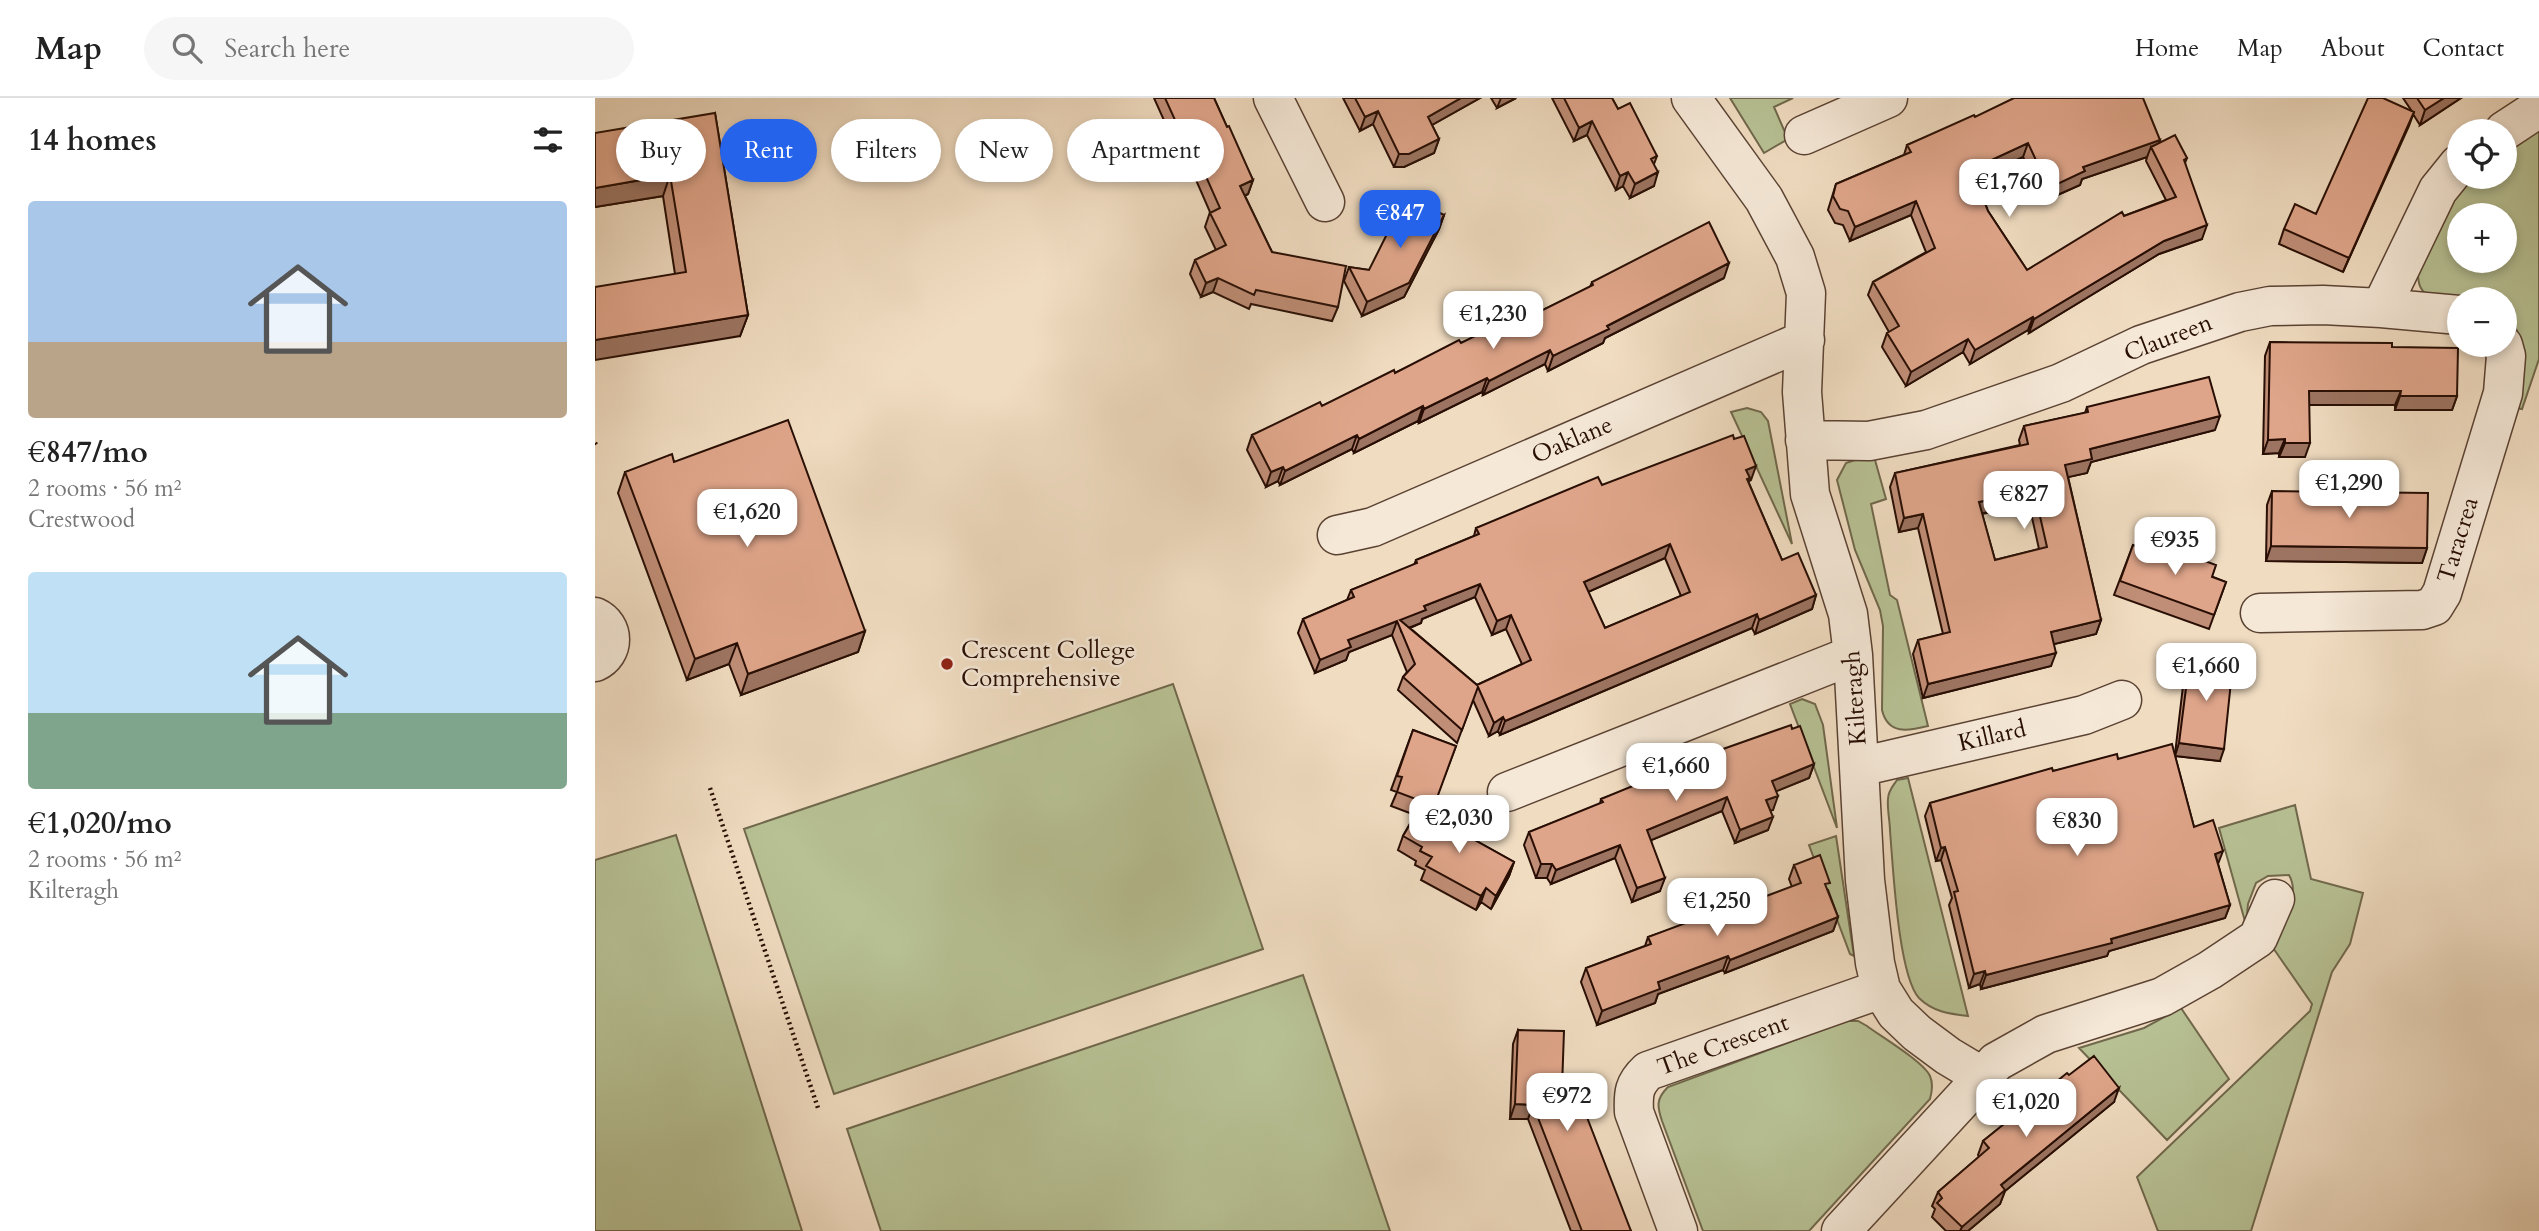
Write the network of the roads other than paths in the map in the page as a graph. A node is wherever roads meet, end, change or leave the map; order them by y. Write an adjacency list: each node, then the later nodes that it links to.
1 (1273, 98): 8 (street)
2 (1691, 98): 11 (street, Kilteragh)
3 (1888, 98): 6 (street)
4 (2539, 108): 5 (street)
5 (2517, 122)
6 (1804, 135)
7 (2447, 179): 9 (street)
8 (1325, 202)
9 (2381, 308): 10 (street); 13 (street, Claureen)
10 (2447, 314)
11 (1805, 340): 13 (street, Kilteragh); 14 (street, Oaklane)
12 (2506, 357): 15 (street, Taracrea)
13 (1805, 440): 17 (street, Kilteragh)
14 (1337, 535)
15 (2260, 613)
16 (595, 617): 18 (street)
17 (1853, 655): 20 (street, Kilteragh); 21 (street)
18 (595, 662)
19 (2122, 700): 20 (street, Killard)
20 (1859, 767): 23 (street, Kilteragh)
21 (1507, 792)
22 (2275, 899): 24 (street)
23 (1881, 989): 24 (street, Kilteragh); 25 (street, The Crescent)
24 (1983, 1077): 26 (street)
25 (1678, 1231)
26 (1841, 1231)

